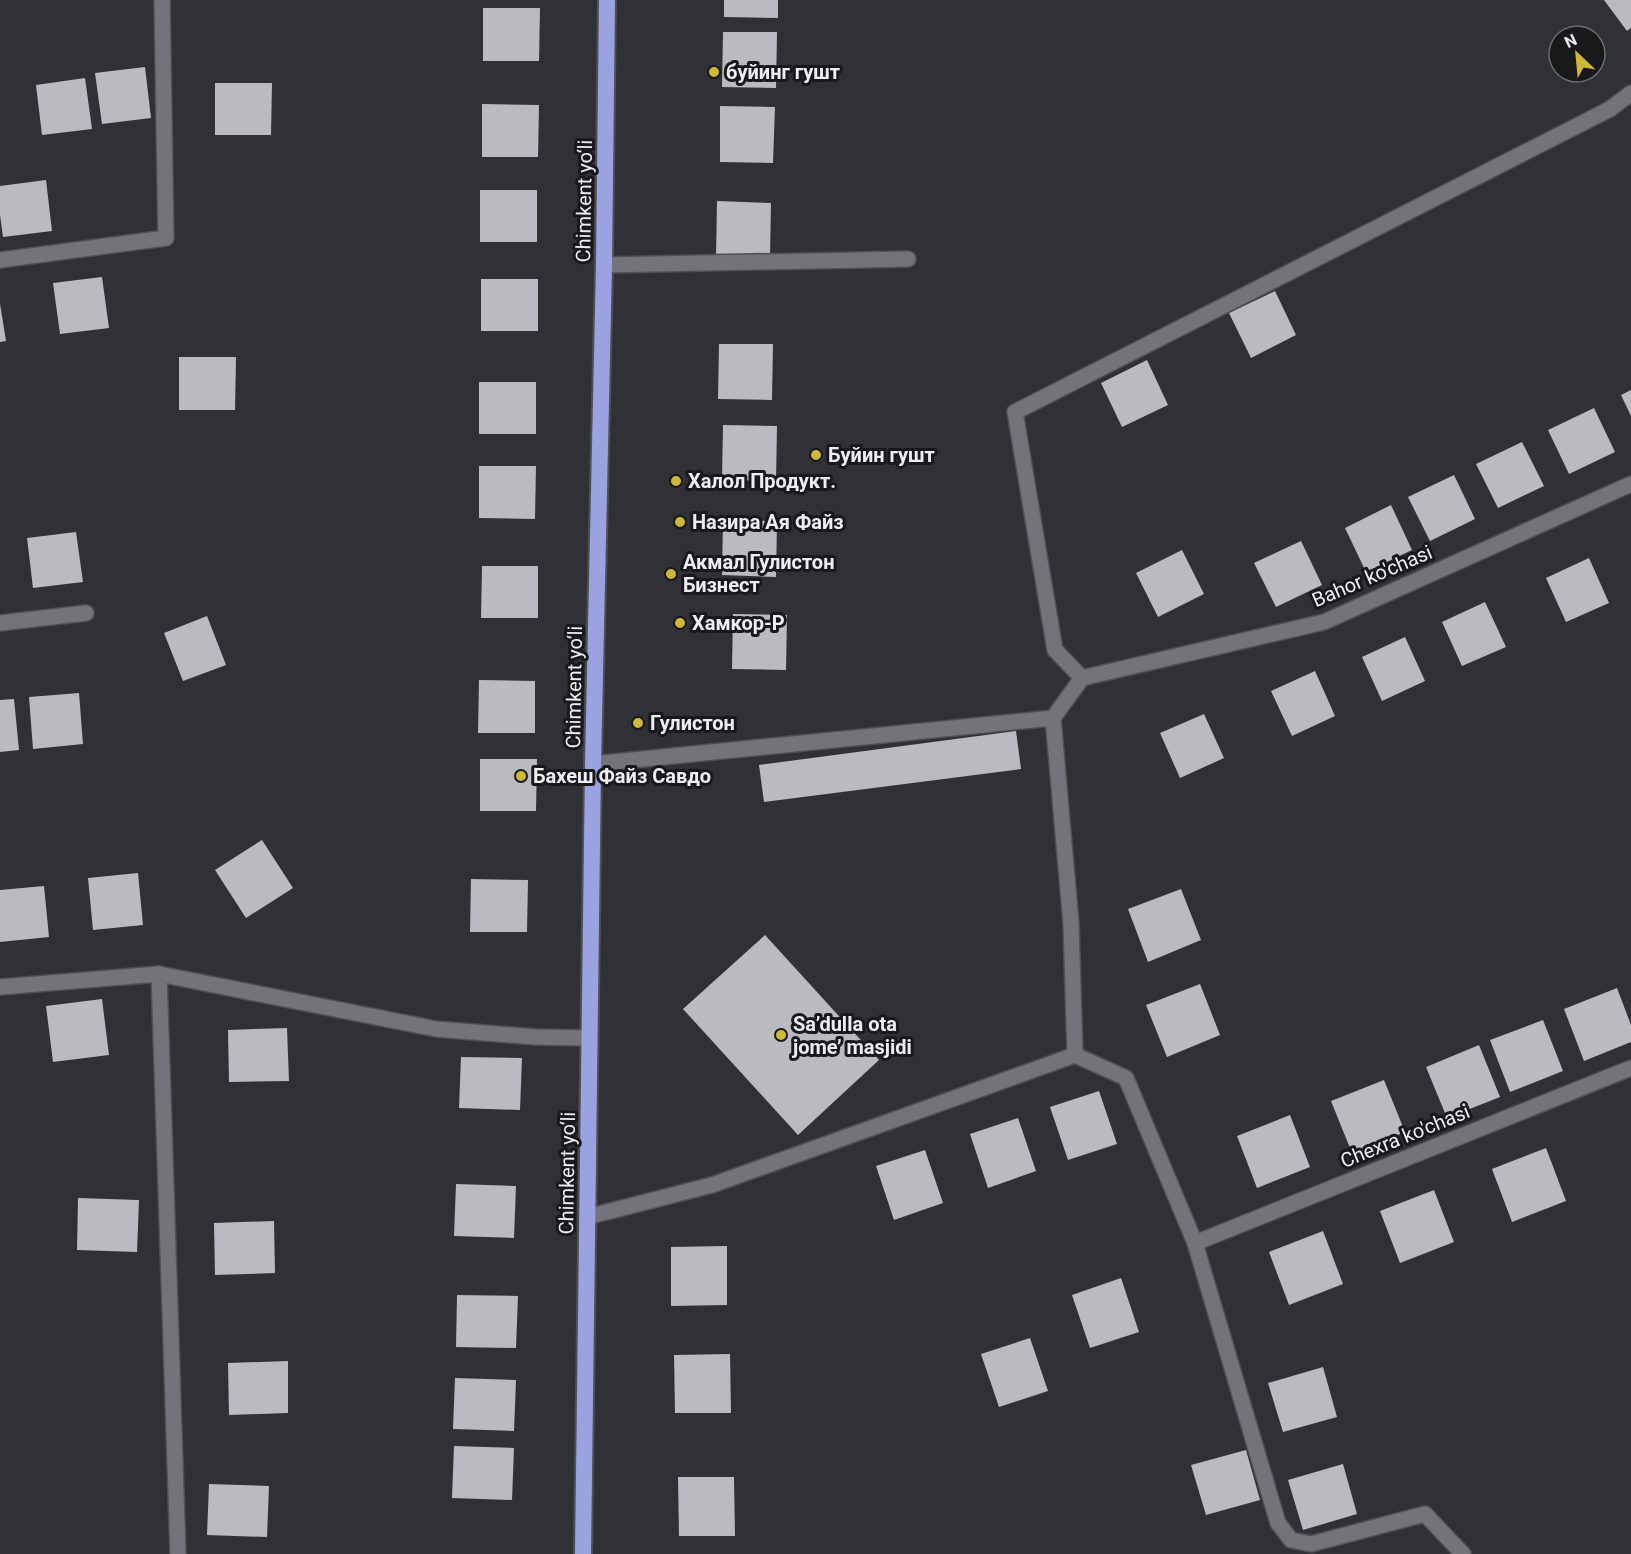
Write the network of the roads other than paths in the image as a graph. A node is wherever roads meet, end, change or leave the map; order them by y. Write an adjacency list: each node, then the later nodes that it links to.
1 (162, 0): 5 (street)
2 (607, 0): 6 (highway, Chimkent yo‘li)
3 (1631, 93): 10 (street)
4 (908, 259): 6 (street)
5 (0, 260)
6 (604, 265): 12 (highway, Chimkent yo‘li)
7 (1631, 484): 10 (street, Bahor ko'chasi)
8 (86, 613): 9 (street)
9 (0, 623)
10 (1082, 678): 11 (street)
11 (1053, 718): 12 (street); 16 (street)
12 (593, 764): 15 (highway, Chimkent yo‘li)
13 (159, 974): 14 (street); 15 (street); 20 (street)
14 (0, 987)
15 (591, 1038): 18 (highway, Chimkent yo‘li)
16 (1075, 1055): 18 (street); 19 (street)
17 (1631, 1068): 19 (street, Chexra ko'chasi)
18 (587, 1216): 21 (highway, Chimkent yo‘li)
19 (1195, 1244): 22 (street)
20 (178, 1554)
21 (583, 1554)
22 (1463, 1554)

